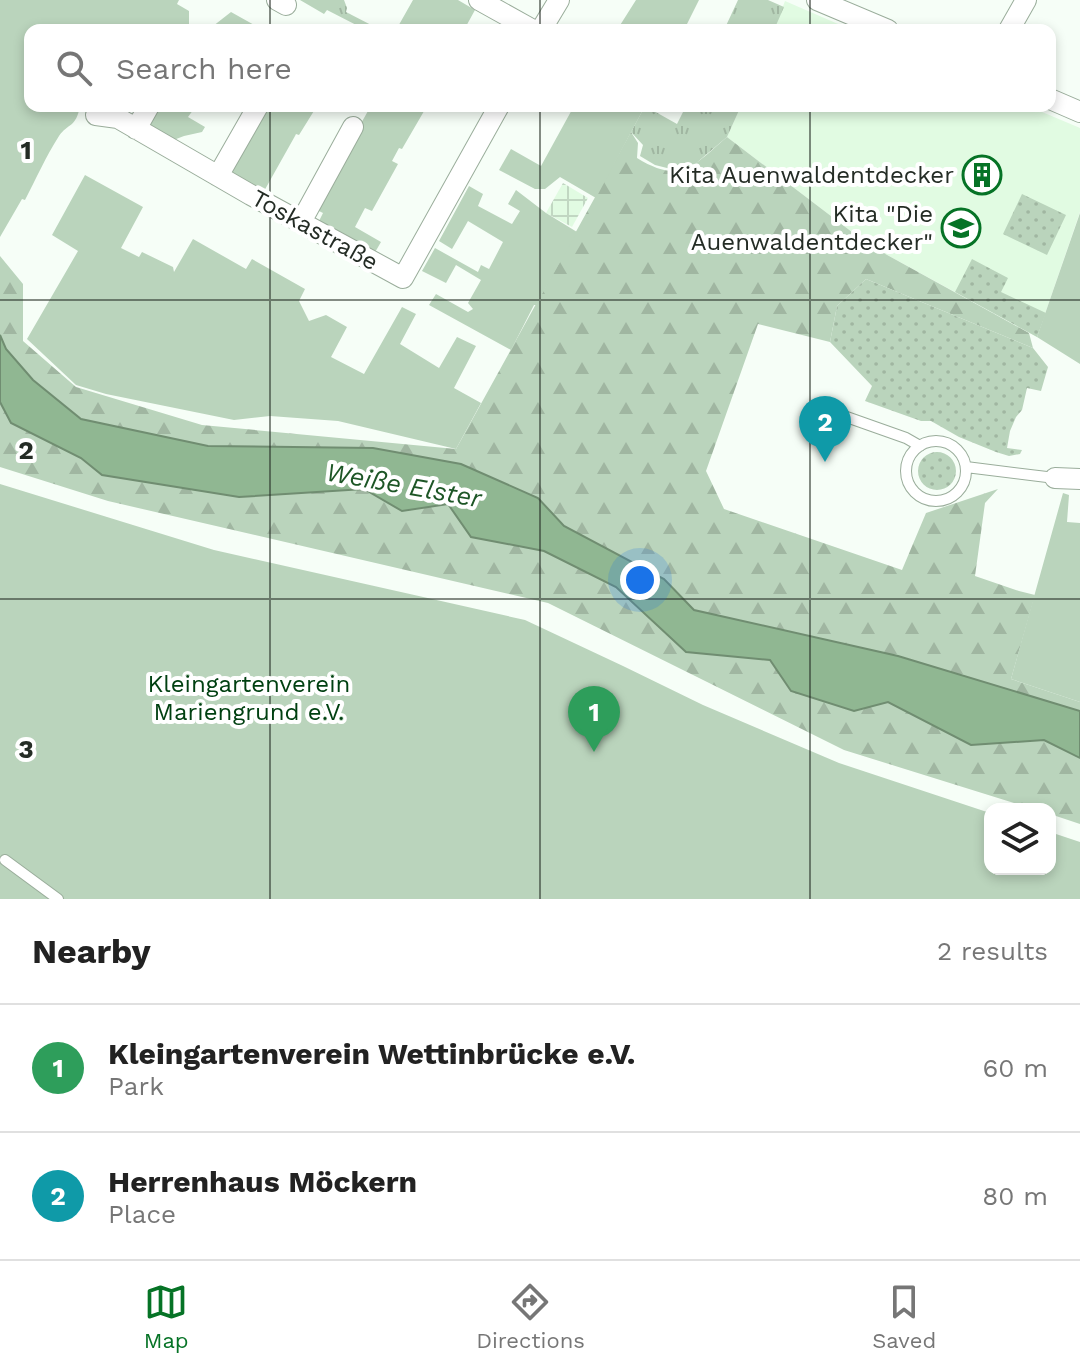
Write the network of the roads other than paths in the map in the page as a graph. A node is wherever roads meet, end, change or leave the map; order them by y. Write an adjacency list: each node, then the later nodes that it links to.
1 (479, 0): 5 (street)
2 (559, 0): 6 (street)
3 (817, 0): 7 (street)
4 (1026, 0): 8 (street)
5 (522, 24)
6 (545, 24)
7 (874, 24)
8 (1012, 24)
9 (1056, 102): 13 (street)
10 (146, 112): 16 (street)
11 (255, 112): 17 (street)
12 (496, 112): 18 (street, Toskastraße)
13 (1080, 112)
14 (96, 115): 16 (street, Toskastraße)
15 (353, 127): 18 (street)
16 (136, 129): 17 (street, Toskastraße)
17 (218, 176): 18 (street, Toskastraße)
18 (301, 222)
19 (824, 409): 20 (lane)
20 (920, 446): 21 (lane); 21 (lane)
21 (966, 467): 22 (lane)
22 (1055, 478): 23 (street)
23 (1080, 479)
24 (5, 860): 25 (lane)
25 (58, 899)

